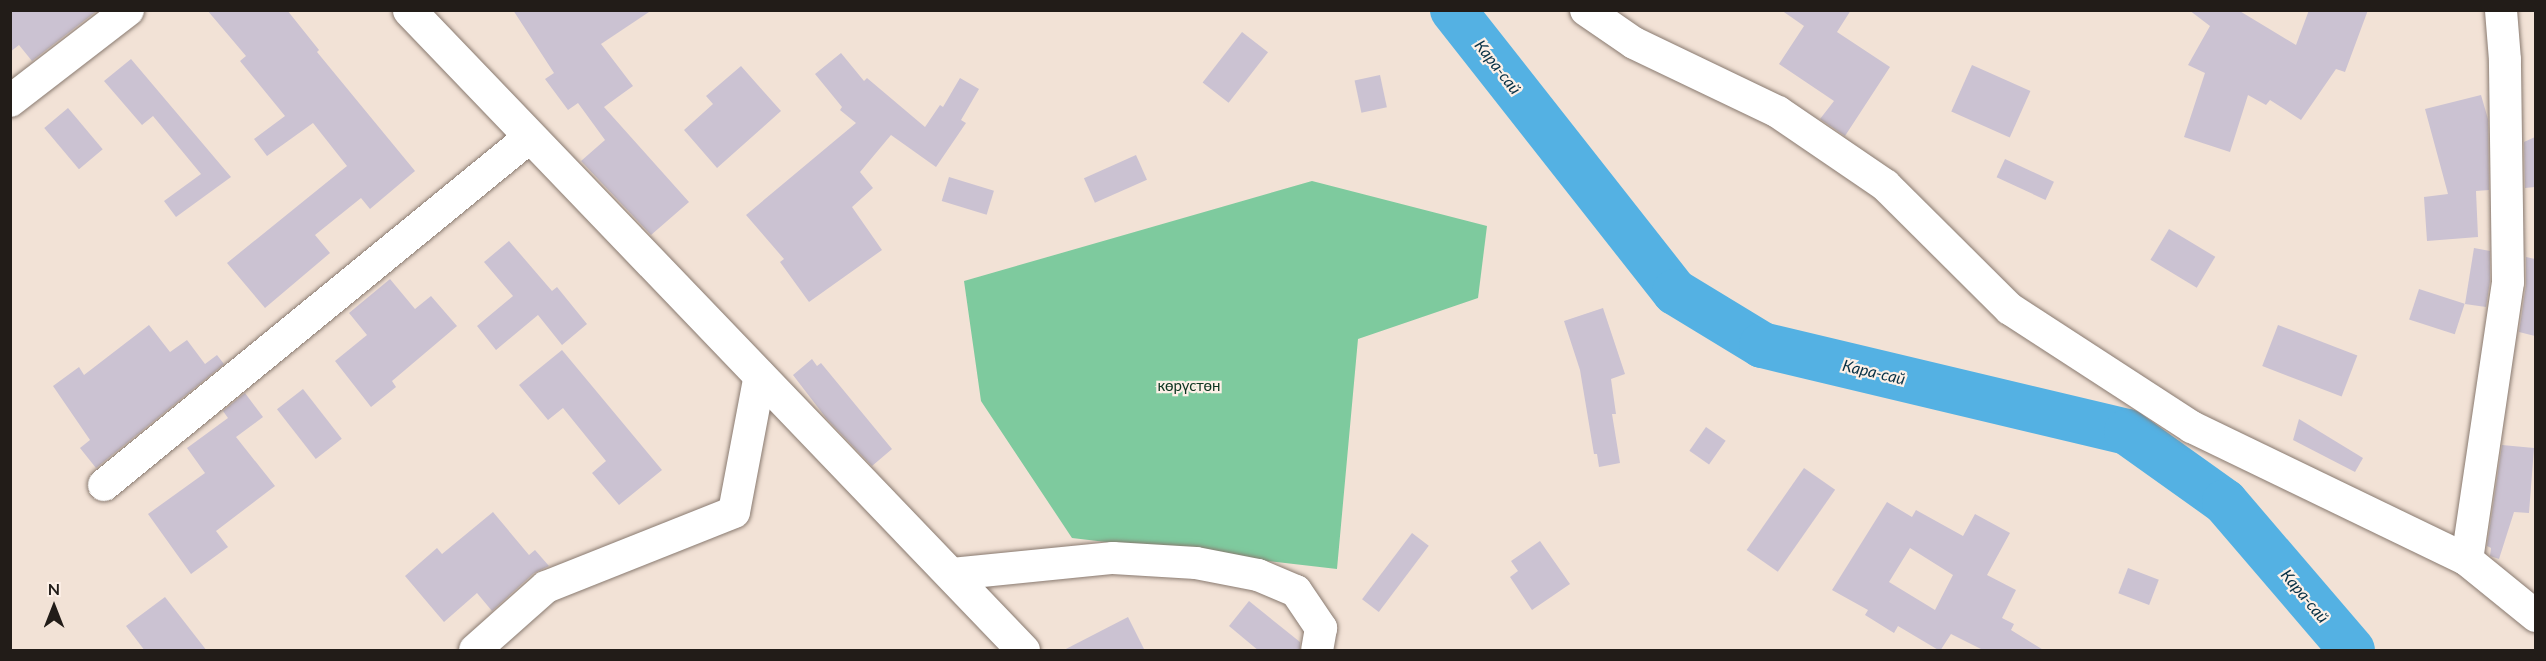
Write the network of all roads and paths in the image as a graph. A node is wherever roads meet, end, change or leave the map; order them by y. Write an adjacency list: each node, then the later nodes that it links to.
1 (128, 10): 5 (street)
2 (409, 10): 6 (main road)
3 (2501, 10): 9 (street)
4 (1601, 15): 9 (street)
5 (10, 101)
6 (530, 136): 7 (main road); 8 (street)
7 (760, 375): 10 (main road); 12 (street)
8 (104, 485)
9 (2467, 560): 11 (street)
10 (952, 574): 13 (main road); 14 (street)
11 (2535, 616)
12 (475, 651)
13 (1023, 651)
14 (1317, 651)

